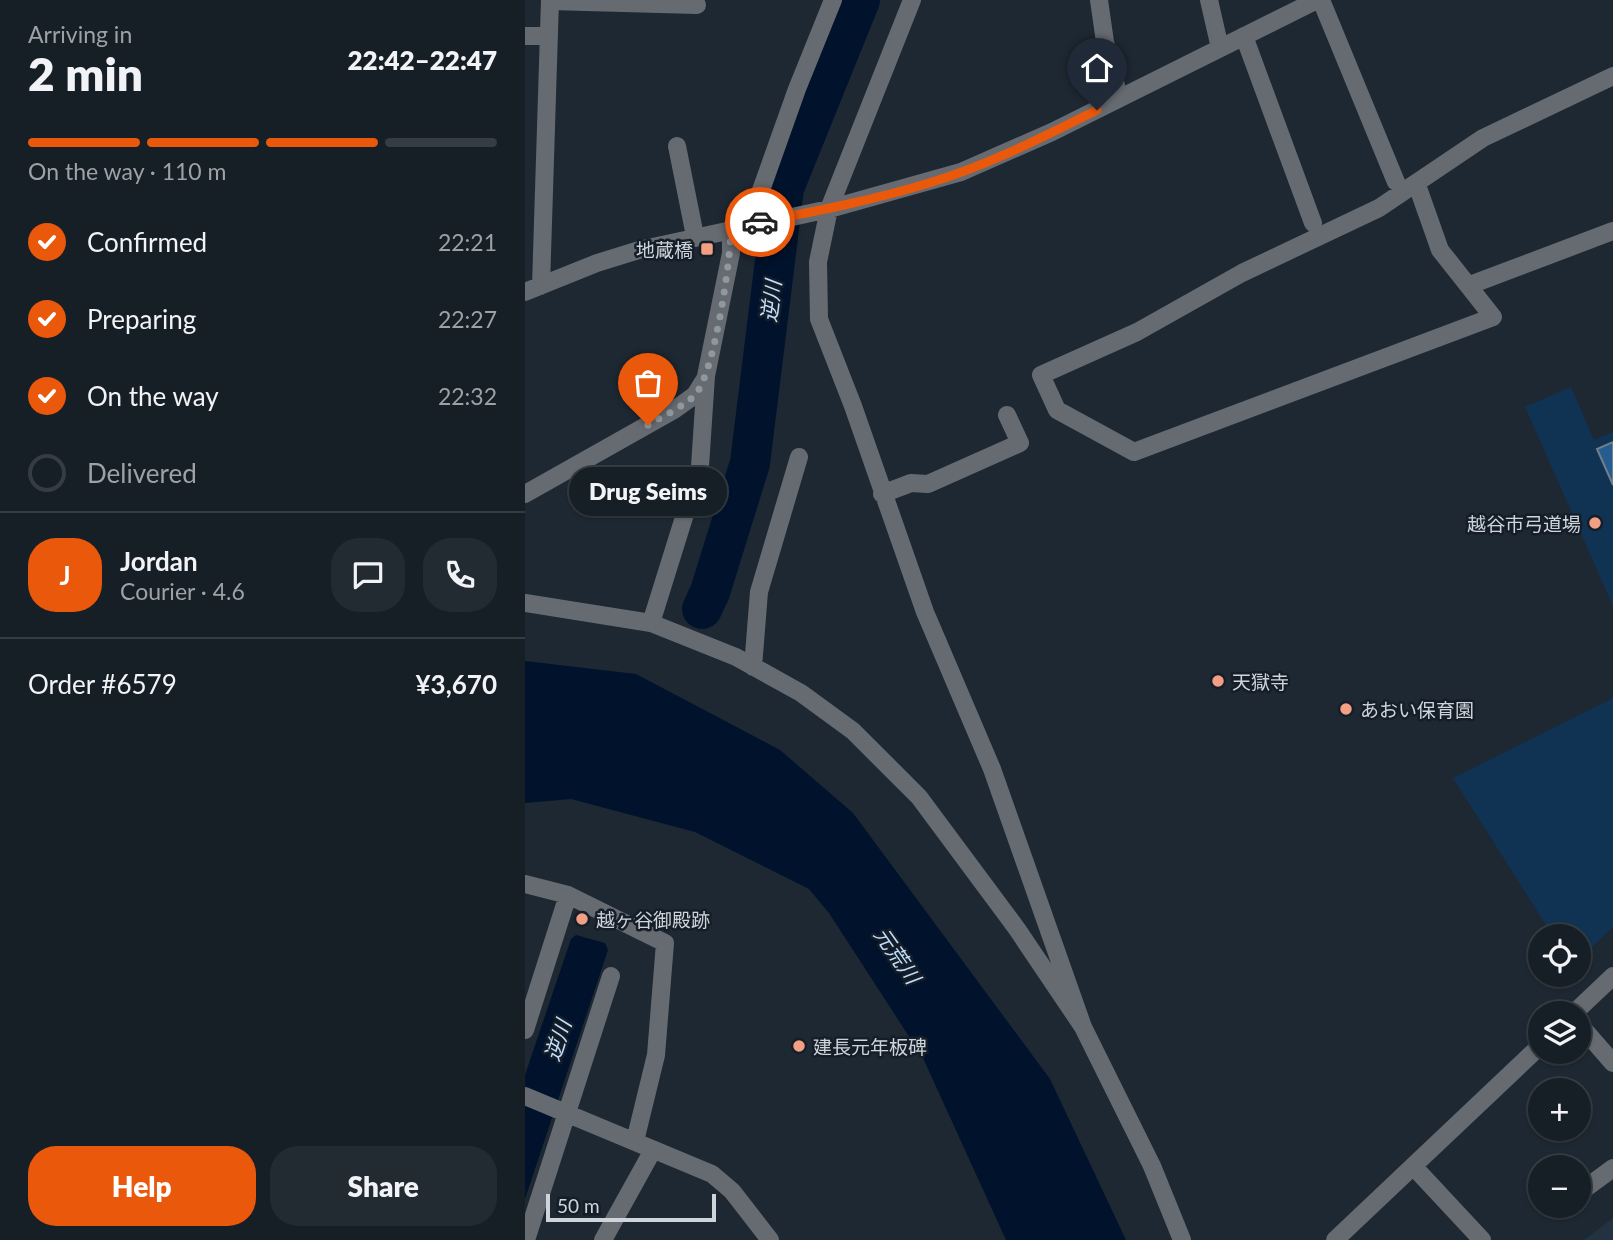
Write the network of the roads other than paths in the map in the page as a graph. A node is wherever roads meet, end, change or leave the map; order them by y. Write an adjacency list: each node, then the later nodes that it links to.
1 (834, 0): 19 (street)
2 (912, 0): 17 (street)
3 (1099, 0): 13 (street)
4 (1209, 0): 11 (street)
5 (1319, 0): 10 (street); 15 (street)
6 (550, 1): 7 (street); 9 (street)
7 (697, 5)
8 (525, 36): 9 (street)
9 (549, 36): 23 (street)
10 (1244, 37): 11 (street); 18 (street)
11 (1220, 48): 13 (street)
12 (1613, 76): 16 (street)
13 (1119, 98): 17 (street)
14 (677, 146): 21 (street)
15 (1396, 183)
16 (1417, 185): 22 (street); 22 (street)
17 (822, 211): 19 (street); 28 (street)
18 (1313, 223)
19 (746, 225): 21 (street); 24 (street)
20 (1613, 231): 22 (street)
21 (695, 236): 23 (street)
22 (1470, 285)
23 (533, 289)
24 (706, 376): 27 (street); 30 (street)
25 (1007, 415): 28 (street)
26 (799, 457): 31 (street)
27 (525, 494)
28 (882, 494): 37 (street)
29 (525, 603): 30 (street)
30 (651, 622): 31 (street)
31 (754, 667): 37 (street)
32 (525, 884): 33 (street)
33 (568, 895): 38 (street); 44 (street)
34 (611, 976): 43 (street)
35 (1613, 976): 36 (street)
36 (1587, 1001)
37 (1083, 1027): 53 (street)
38 (525, 1030)
39 (1591, 1038): 41 (street)
40 (1528, 1057): 46 (street)
41 (1613, 1063)
42 (525, 1096): 43 (street)
43 (562, 1111): 44 (street); 50 (street)
44 (635, 1142): 45 (street)
45 (653, 1150): 51 (street); 52 (street)
46 (1413, 1166): 49 (street); 54 (street)
47 (1613, 1168): 48 (street)
48 (1591, 1185)
49 (1346, 1236)
50 (526, 1240)
51 (603, 1240)
52 (771, 1240)
53 (1182, 1240)
54 (1482, 1240)

